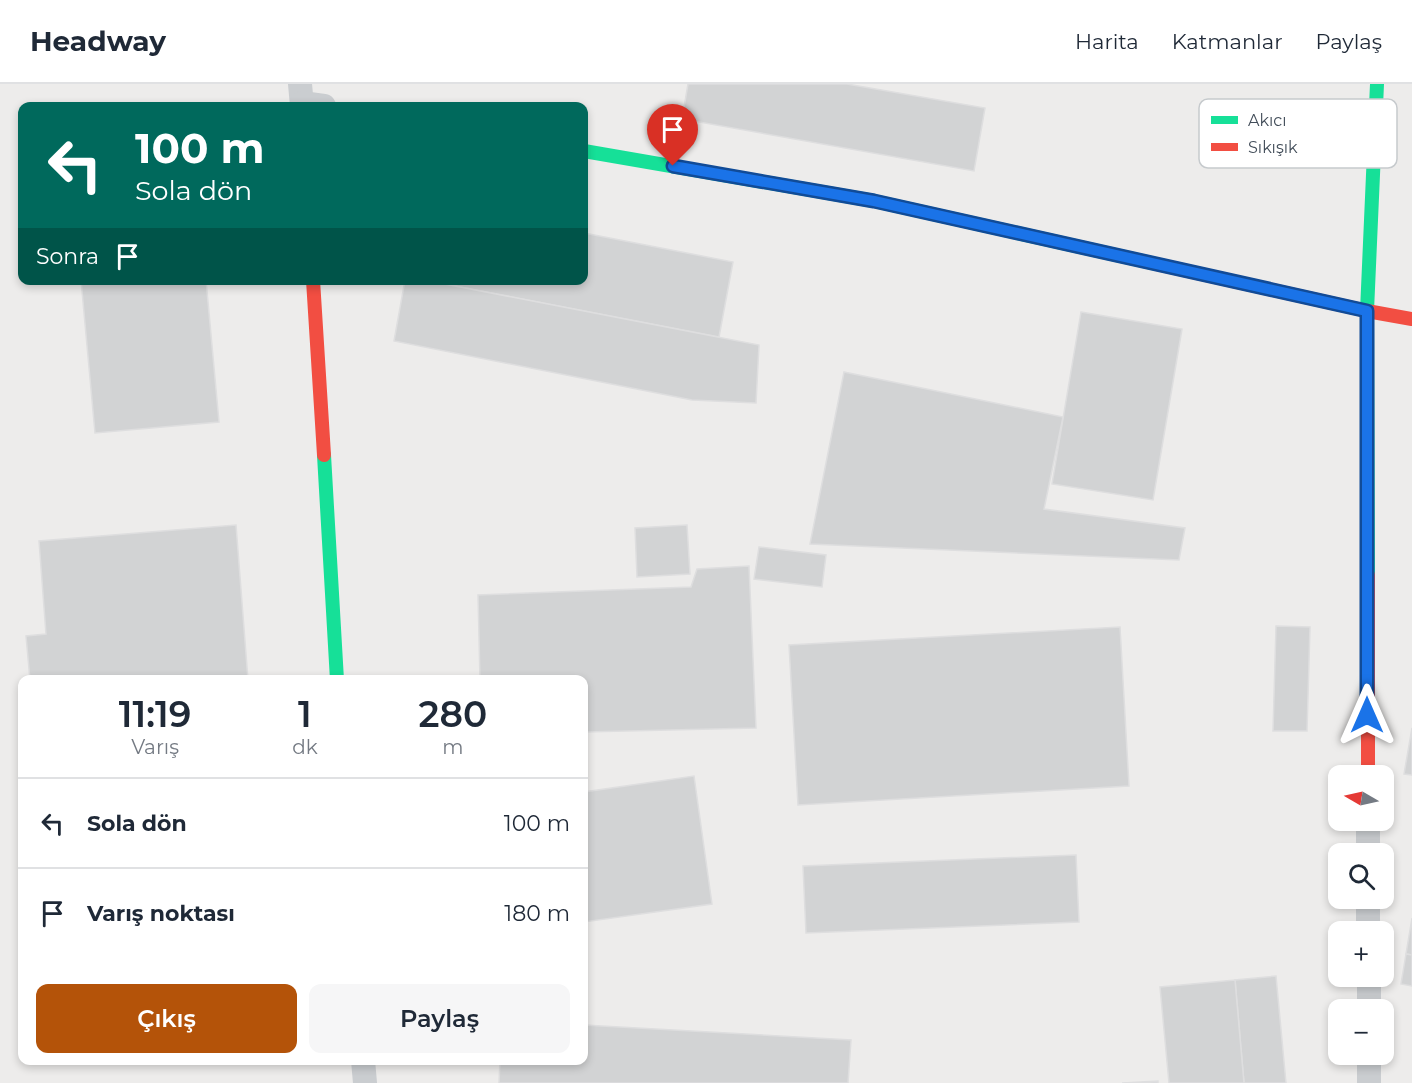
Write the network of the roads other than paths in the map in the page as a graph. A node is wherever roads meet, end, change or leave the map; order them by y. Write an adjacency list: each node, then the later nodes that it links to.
1 (1377, 84): 2 (street)
2 (1376, 99)
3 (588, 152): 6 (street)
4 (1373, 168): 6 (street)
5 (313, 285): 8 (street)
6 (1367, 311): 7 (street); 9 (street)
7 (1412, 319)
8 (337, 675)
9 (1368, 765)
10 (363, 1065): 12 (street)
11 (1369, 1065): 13 (street)
12 (365, 1083)
13 (1369, 1083)

